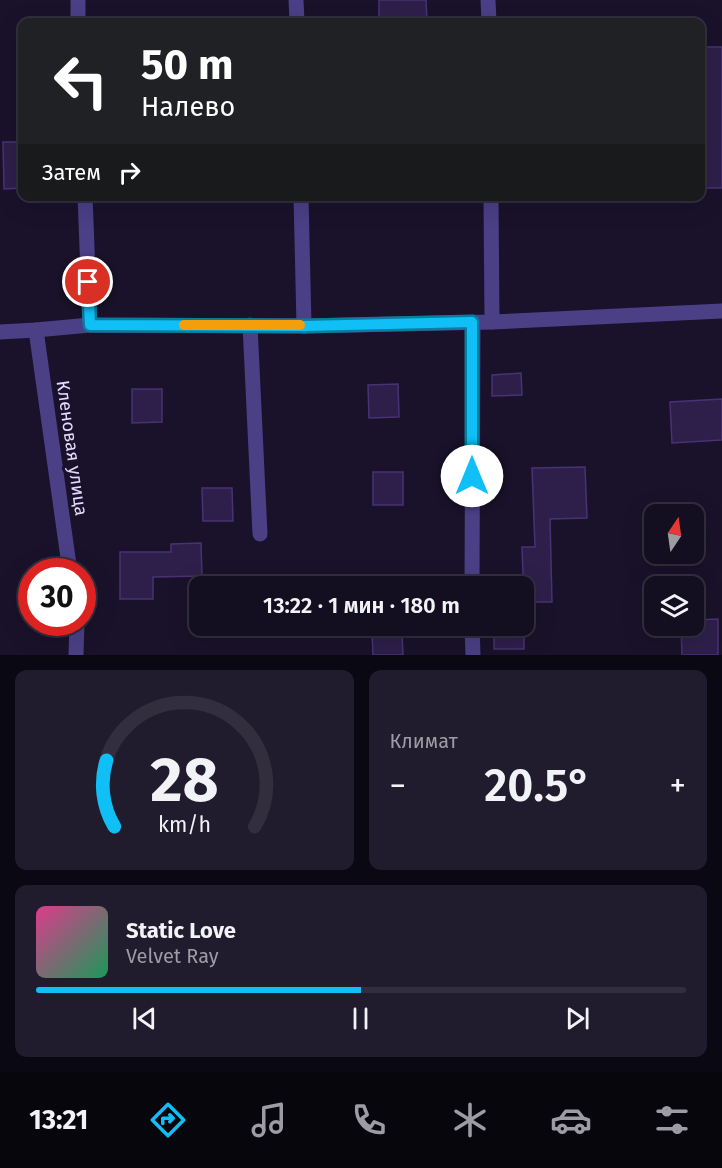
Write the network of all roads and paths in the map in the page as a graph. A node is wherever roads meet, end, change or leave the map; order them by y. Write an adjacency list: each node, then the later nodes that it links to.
1 (78, 0): 4 (street)
2 (296, 0): 5 (street)
3 (488, 0): 6 (street)
4 (78, 18)
5 (297, 18)
6 (489, 18)
7 (85, 201): 13 (street)
8 (301, 201): 15 (street)
9 (490, 201): 12 (street)
10 (722, 311): 12 (street)
11 (472, 322): 12 (street); 15 (street); 20 (street)
12 (492, 322)
13 (90, 325): 14 (street); 16 (street)
14 (250, 325): 15 (street); 18 (street)
15 (304, 326)
16 (36, 330): 17 (street); 19 (street, Кленовая улица)
17 (0, 332)
18 (260, 534)
19 (68, 558)
20 (472, 576)
21 (77, 636): 23 (street)
22 (472, 636): 24 (street)
23 (76, 655)
24 (473, 655)

